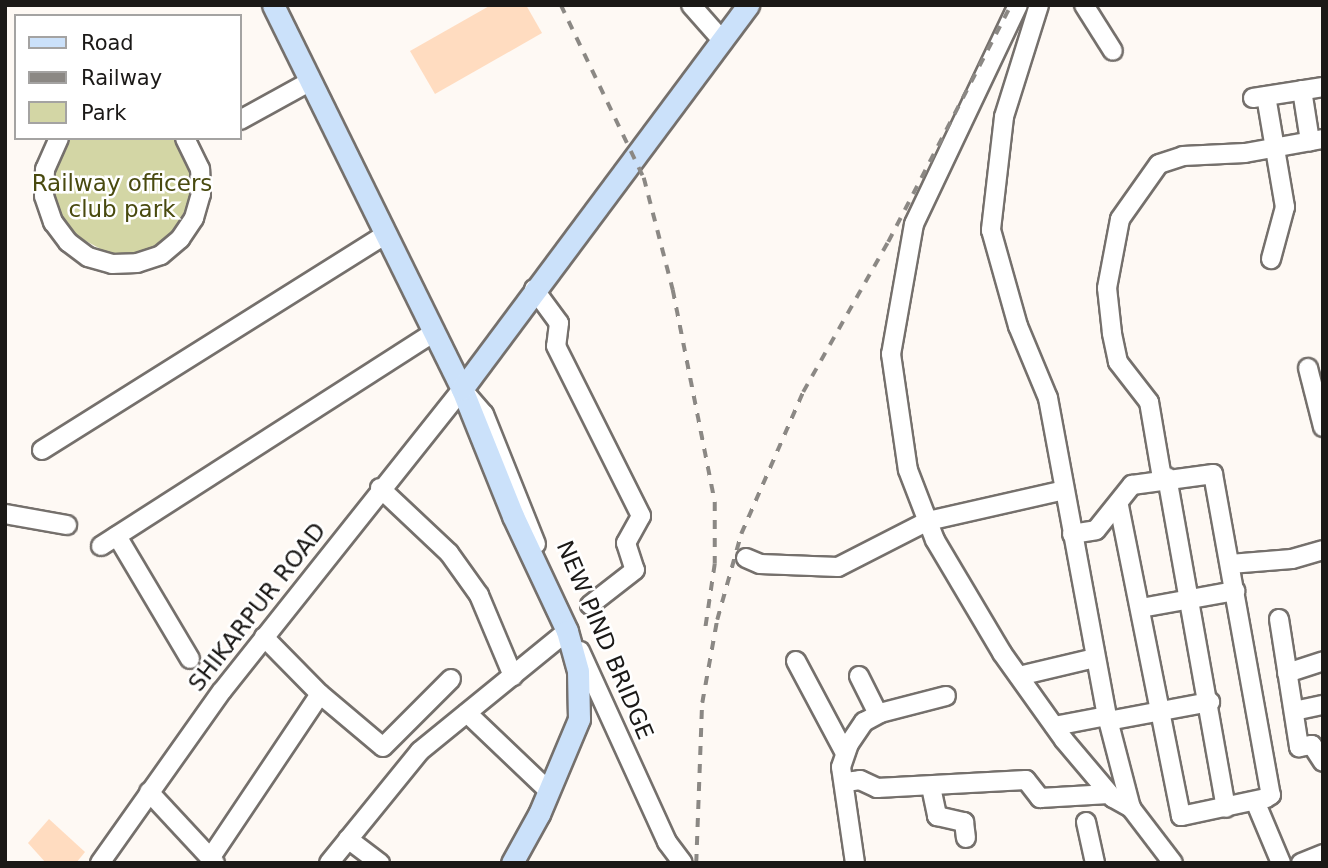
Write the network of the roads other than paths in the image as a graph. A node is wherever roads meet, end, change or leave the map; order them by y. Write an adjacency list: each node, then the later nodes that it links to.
1 (273, 5): 9 (main road)
2 (691, 5): 7 (street)
3 (748, 5): 7 (main road)
4 (1018, 5): 30 (street)
5 (1039, 5): 27 (street)
6 (1084, 5): 8 (street)
7 (722, 40): 19 (main road)
8 (1113, 51)
9 (310, 81): 12 (street); 17 (main road)
10 (1323, 87): 11 (street)
11 (1302, 90): 14 (street); 16 (street)
12 (242, 119)
13 (58, 140): 15 (street)
14 (1317, 140): 16 (street)
15 (194, 141)
16 (1273, 148): 18 (street); 25 (street)
17 (387, 234): 20 (main road); 24 (street)
18 (1271, 259)
19 (534, 289): 22 (main road); 38 (street)
20 (434, 332): 22 (main road); 44 (street)
21 (1308, 368): 23 (street)
22 (462, 389): 26 (street, SHIKARPUR ROAD); 41 (main road); 82 (street, NEW PIND BRIDGE)
23 (1323, 427)
24 (42, 450)
25 (1165, 477): 28 (street); 35 (street); 37 (street)
26 (380, 488): 42 (street, SHIKARPUR ROAD); 48 (street)
27 (1064, 491): 30 (street); 32 (street)
28 (1119, 505): 32 (street); 39 (street)
29 (5, 514): 31 (street)
30 (928, 521): 34 (street); 50 (street)
31 (67, 525)
32 (1072, 534): 43 (street)
33 (1323, 550): 35 (street)
34 (746, 558)
35 (1230, 564): 36 (street)
36 (1235, 591): 37 (street); 69 (street)
37 (1191, 599): 39 (street); 54 (street)
38 (590, 605)
39 (1141, 608): 58 (street)
40 (1279, 619): 47 (street)
41 (567, 631): 48 (street); 67 (main road)
42 (264, 637): 52 (street); 66 (street, SHIKARPUR ROAD)
43 (1095, 658): 50 (street); 60 (street)
44 (190, 659)
45 (796, 661): 62 (street)
46 (1323, 662): 47 (street)
47 (1287, 673): 56 (street)
48 (513, 676): 57 (street)
49 (859, 676): 59 (street)
50 (1019, 676): 61 (street)
51 (451, 679): 52 (street)
52 (320, 694): 76 (street)
53 (947, 696): 59 (street)
54 (1210, 702): 58 (street); 71 (street)
55 (1323, 705): 56 (street)
56 (1294, 712): 63 (street)
57 (467, 713): 67 (street); 74 (street)
58 (1161, 713): 60 (street); 71 (street)
59 (878, 714): 62 (street)
60 (1107, 719): 61 (street); 70 (street)
61 (1055, 726): 68 (street)
62 (845, 753): 64 (street)
63 (1323, 762)
64 (846, 782): 65 (street); 83 (street)
65 (931, 787): 68 (street); 73 (street)
66 (149, 792): 76 (street); 78 (street, SHIKARPUR ROAD)
67 (549, 792): 81 (main road)
68 (1109, 793): 70 (street)
69 (1255, 801): 71 (street); 86 (street)
70 (1131, 808): 85 (street)
71 (1226, 808)
72 (1086, 822): 84 (street)
73 (966, 838)
74 (348, 839): 79 (street); 80 (street)
75 (1323, 854): 77 (street)
76 (213, 860)
77 (1303, 862)
78 (100, 863)
79 (330, 863)
80 (380, 863)
81 (513, 863)
82 (683, 863)
83 (855, 863)
84 (1095, 863)
85 (1173, 863)
86 (1281, 863)

